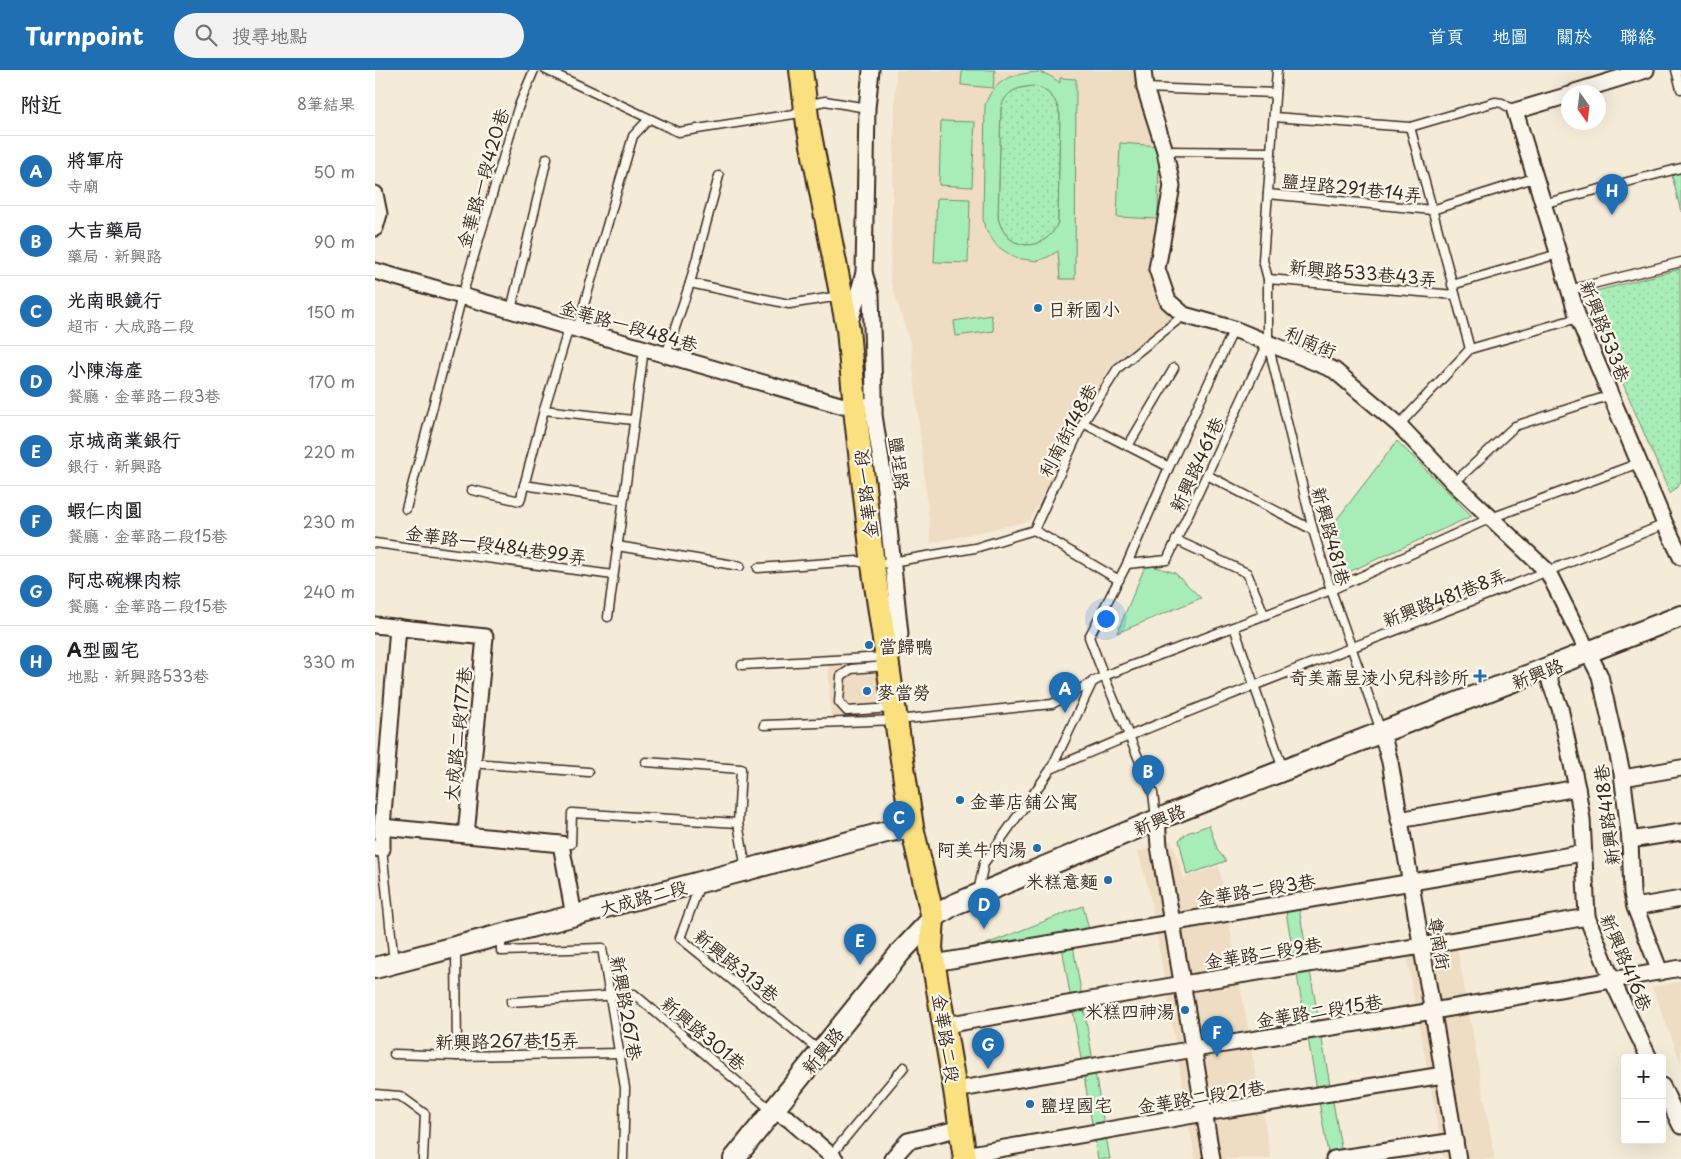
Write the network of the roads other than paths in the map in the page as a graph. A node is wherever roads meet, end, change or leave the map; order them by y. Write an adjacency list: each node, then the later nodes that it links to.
1 (534, 70): 41 (lane, 金華路一段420巷)
2 (546, 70): 18 (lane)
3 (801, 70): 14 (main road, 金華路一段)
4 (871, 70): 15 (street)
5 (1143, 70): 10 (street, 利南街)
6 (1277, 70): 12 (lane)
7 (1646, 70): 9 (street)
8 (1676, 70): 11 (lane)
9 (1598, 85)
10 (1145, 88): 12 (lane); 20 (street, 利南街)
11 (1681, 90)
12 (1275, 93): 17 (lane)
13 (1561, 97): 16 (street)
14 (806, 104): 15 (lane); 18 (lane); 39 (main road, 金華路一段)
15 (867, 108): 34 (street)
16 (1515, 111): 19 (lane); 25 (street, 新興路533巷)
17 (1274, 117): 19 (lane); 21 (lane)
18 (649, 119): 45 (lane)
19 (1410, 127): 29 (lane)
20 (1165, 151): 21 (lane, 鹽埕路291巷14弄); 43 (street, 利南街)
21 (1271, 152): 27 (lane)
22 (547, 158): 42 (lane)
23 (1681, 168): 28 (lane)
24 (719, 176): 36 (lane)
25 (1534, 178): 28 (street, 新興路533巷); 29 (lane)
26 (375, 194): 30 (street)
27 (1268, 194): 29 (lane, 鹽埕路291巷14弄); 35 (lane)
28 (1542, 204): 31 (street, 新興路533巷)
29 (1432, 210): 37 (lane)
30 (375, 228)
31 (1558, 254): 37 (lane, 新興路533巷43弄); 38 (street, 新興路533巷)
32 (1681, 262): 38 (lane)
33 (375, 271): 41 (street, 金華路一段484巷)
34 (865, 273): 46 (street); 54 (street)
35 (1268, 279): 40 (lane, 新興路533巷43弄); 48 (lane)
36 (690, 283): 39 (lane); 51 (lane)
37 (1452, 285): 40 (lane)
38 (1569, 290): 44 (street, 新興路533巷)
39 (842, 295): 46 (main road, 金華路一段)
40 (1455, 295): 50 (lane)
41 (463, 296): 42 (street, 金華路一段484巷); 67 (lane, 金華路一段420巷)
42 (511, 310): 45 (street, 金華路一段484巷)
43 (1185, 315): 47 (street, 利南街); 57 (lane, 利南街148巷)
44 (1578, 318): 50 (lane); 53 (street, 新興路533巷)
45 (573, 328): 49 (street, 金華路一段484巷); 55 (lane)
46 (848, 329): 54 (main road, 金華路一段)
47 (1234, 329): 48 (street, 利南街); 61 (lane)
48 (1269, 343): 58 (street, 利南街); 62 (lane, 新興路461巷); 71 (lane, 新興路481巷)
49 (644, 349): 51 (street, 金華路一段484巷); 56 (lane)
50 (1470, 349): 58 (lane)
51 (666, 355): 54 (street, 金華路一段484巷)
52 (1174, 368): 59 (lane)
53 (1611, 395): 60 (street, 新興路533巷); 63 (lane)
54 (864, 406): 76 (main road, 金華路一段)
55 (544, 410): 56 (lane); 64 (lane)
56 (633, 420): 66 (lane)
57 (1083, 423): 59 (lane); 70 (lane, 利南街148巷)
58 (1399, 425): 63 (street, 利南街)
59 (1128, 446): 61 (lane)
60 (1639, 463): 68 (lane); 69 (street, 新興路533巷)
61 (1169, 467): 77 (lane)
62 (1207, 475): 71 (lane); 72 (lane, 新興路461巷)
63 (1454, 483): 68 (street, 利南街)
64 (524, 484): 65 (lane); 66 (lane)
65 (473, 490)
66 (623, 500): 74 (lane)
67 (406, 509)
68 (1491, 518): 80 (street, 利南街); 83 (lane)
69 (1665, 524): 75 (street, 新興路533巷); 80 (lane, 新興路481巷8弄)
70 (1034, 530): 76 (lane); 82 (lane)
71 (1313, 530): 83 (lane, 新興路481巷)
72 (1176, 540): 77 (lane, 新興路461巷); 84 (lane)
73 (375, 543): 81 (lane, 金華路一段484巷99弄)
74 (617, 546): 78 (lane); 81 (lane)
75 (1681, 557)
76 (882, 564): 79 (lane); 92 (main road, 金華路一段)
77 (1127, 564): 82 (lane)
78 (740, 566)
79 (758, 568)
80 (1548, 572): 90 (lane, 新興路481巷8弄); 91 (street, 利南街)
81 (613, 575): 85 (lane)
82 (1119, 580): 95 (lane)
83 (1331, 590): 84 (lane); 90 (lane, 新興路481巷)
84 (1265, 614): 89 (lane)
85 (608, 616)
86 (1681, 616): 91 (street, 新興路)
87 (375, 625): 88 (street)
88 (398, 627): 103 (street, 大成路二段177巷); 113 (street)
89 (1234, 627): 95 (lane); 97 (lane)
90 (1351, 649): 97 (lane, 新興路481巷8弄); 100 (lane, 新興路481巷)
91 (1589, 653): 94 (street, 新興路); 108 (street, 新興路418巷)
92 (887, 661): 93 (lane); 98 (main road, 金華路一段); 98 (lane)
93 (743, 665)
94 (1547, 669): 100 (street, 新興路); 109 (street, 新興路416巷)
95 (1104, 676): 96 (lane); 101 (lane)
96 (1093, 681): 98 (lane); 105 (lane)
97 (1254, 686): 101 (lane, 新興路481巷8弄); 106 (lane)
98 (896, 714): 99 (lane); 114 (main road, 金華路一段)
99 (764, 725)
100 (1382, 733): 106 (street, 新興路); 111 (street, 尊南街)
101 (1130, 735): 105 (lane, 新興路481巷8弄); 110 (lane)
102 (646, 762): 112 (lane)
103 (473, 763): 107 (lane); 116 (street, 大成路二段177巷)
104 (1681, 768): 108 (street)
105 (1051, 769): 124 (lane)
106 (1284, 771): 110 (street, 新興路)
107 (588, 772)
108 (1623, 778): 117 (street, 新興路418巷)
109 (1577, 788): 111 (street); 120 (street, 新興路416巷)
110 (1157, 820): 124 (street, 新興路); 130 (street)
111 (1399, 820): 123 (street, 尊南街)
112 (738, 823): 118 (lane); 121 (lane)
113 (382, 827): 116 (street); 119 (street)
114 (912, 827): 121 (street, 大成路二段); 129 (main road, 金華路一段)
115 (1681, 832): 117 (street)
116 (466, 834): 118 (street)
117 (1630, 840): 126 (street, 新興路418巷)
118 (561, 844): 127 (street)
119 (378, 848): 134 (lane)
120 (1583, 853): 123 (street, 金華路二段3巷); 128 (street, 新興路416巷)
121 (746, 870): 122 (street, 大成路二段)
122 (700, 882): 127 (street, 大成路二段); 146 (lane, 新興路313巷)
123 (1410, 883): 130 (street, 金華路二段3巷); 133 (street, 尊南街)
124 (978, 894): 129 (street, 新興路)
125 (1681, 899): 126 (street)
126 (1635, 907): 138 (street, 新興路418巷)
127 (574, 916): 131 (street, 大成路二段)
128 (1587, 917): 133 (street, 金華路二段9巷); 139 (street, 新興路416巷)
129 (933, 918): 135 (main road, 金華路二段); 146 (street, 新興路)
130 (1172, 922): 135 (street, 金華路二段3巷); 140 (street)
131 (501, 934): 132 (street, 大成路二段); 141 (lane, 新興路267巷)
132 (456, 946): 134 (street, 大成路二段); 150 (lane)
133 (1421, 946): 140 (street, 金華路二段9巷); 143 (street, 尊南街)
134 (394, 963): 136 (street, 大成路二段)
135 (934, 963): 144 (main road, 金華路二段)
136 (375, 968)
137 (1681, 968): 138 (street, 金華路二段15巷)
138 (1659, 972): 139 (street, 金華路二段15巷)
139 (1612, 980): 143 (street, 金華路二段15巷); 149 (street, 新興路416巷)
140 (1183, 984): 144 (street, 金華路二段9巷); 145 (street)
141 (610, 995): 142 (lane, 新興路301巷); 147 (lane, 新興路267巷); 156 (lane, 新興路301巷)
142 (511, 1002)
143 (1433, 1011): 145 (street, 金華路二段15巷); 152 (street, 尊南街)
144 (945, 1025): 153 (main road, 金華路二段)
145 (1194, 1049): 153 (street, 金華路二段15巷); 157 (street)
146 (821, 1052): 156 (street, 新興路)
147 (620, 1053): 150 (lane, 新興路267巷15弄); 164 (lane, 新興路267巷)
148 (393, 1054): 150 (lane, 新興路267巷15弄)
149 (1647, 1054)
150 (457, 1056)
151 (904, 1067): 161 (lane)
152 (1443, 1075): 157 (street, 金華路二段21巷); 160 (street, 尊南街)
153 (955, 1090): 159 (main road, 金華路二段)
154 (375, 1094): 163 (lane)
155 (1666, 1094): 158 (street)
156 (773, 1111): 161 (street); 165 (street, 新興路)
157 (1205, 1114): 162 (street, 金華路二段21巷); 167 (street)
158 (1681, 1126)
159 (961, 1128): 162 (main road, 金華路二段); 166 (street)
160 (1455, 1141): 168 (street); 169 (street, 尊南街)
161 (833, 1157)
162 (965, 1157)
163 (423, 1159)
164 (623, 1159)
165 (734, 1159)
166 (892, 1159)
167 (1212, 1159)
168 (1334, 1159)
169 (1458, 1159)

